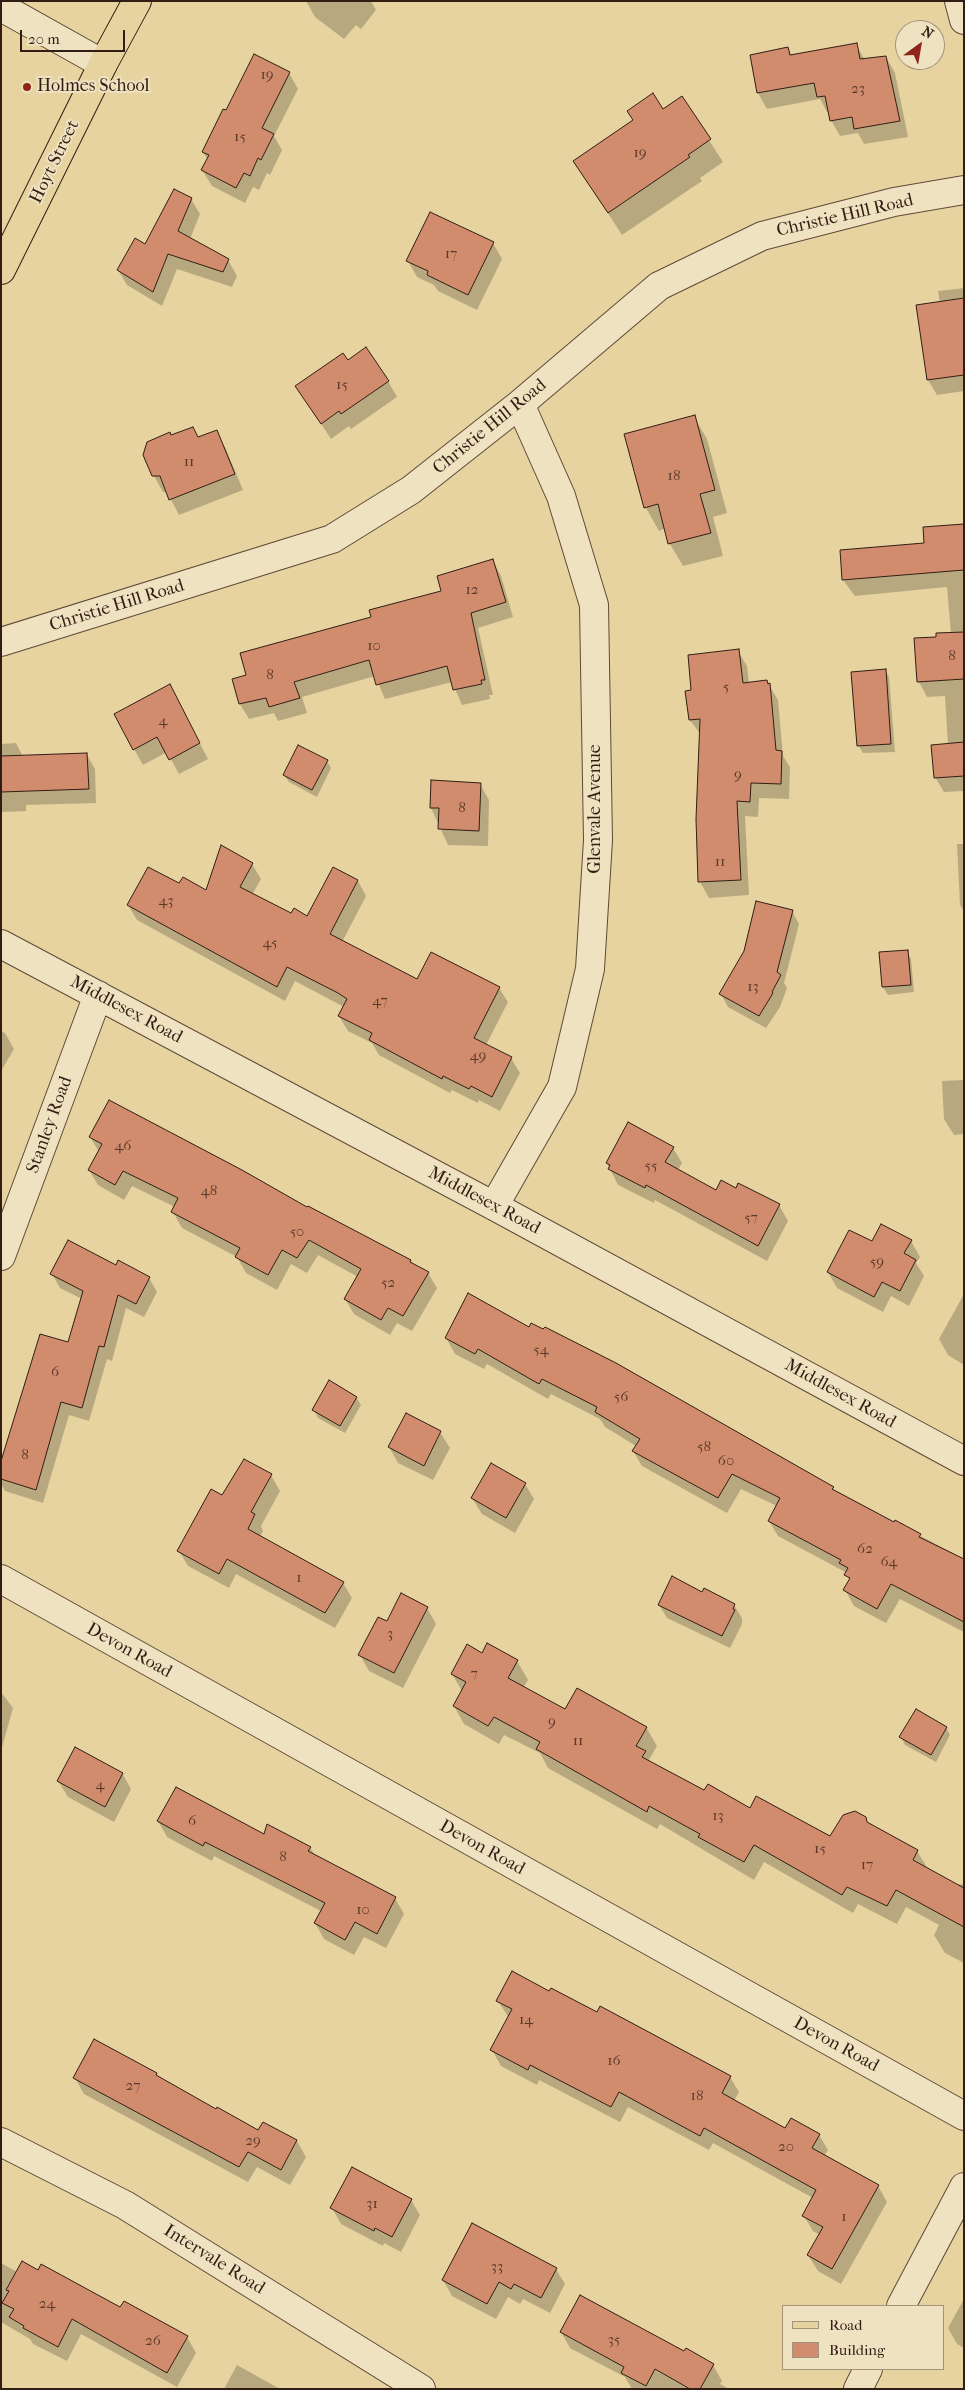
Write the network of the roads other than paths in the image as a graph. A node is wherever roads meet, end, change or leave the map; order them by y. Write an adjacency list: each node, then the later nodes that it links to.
1 (138, 1): 5 (main road, Hoyt Street)
2 (960, 1): 4 (street)
3 (1, 7): 5 (street)
4 (964, 20)
5 (104, 64): 7 (main road, Hoyt Street)
6 (964, 190): 8 (street, Christie Hill Road)
7 (1, 270)
8 (520, 404): 9 (street, Christie Hill Road); 12 (street, Glenvale Avenue)
9 (1, 642)
10 (1, 944): 11 (street, Middlesex Road)
11 (98, 995): 12 (street, Middlesex Road); 13 (street, Stanley Road)
12 (494, 1206): 14 (street, Middlesex Road)
13 (1, 1256)
14 (964, 1461)
15 (1, 1579): 16 (street, Devon Road)
16 (964, 2116)
17 (1, 2142): 21 (street, Intervale Road)
18 (964, 2186): 19 (street)
19 (902, 2305)
20 (868, 2370): 22 (street)
21 (421, 2389)
22 (858, 2389)

